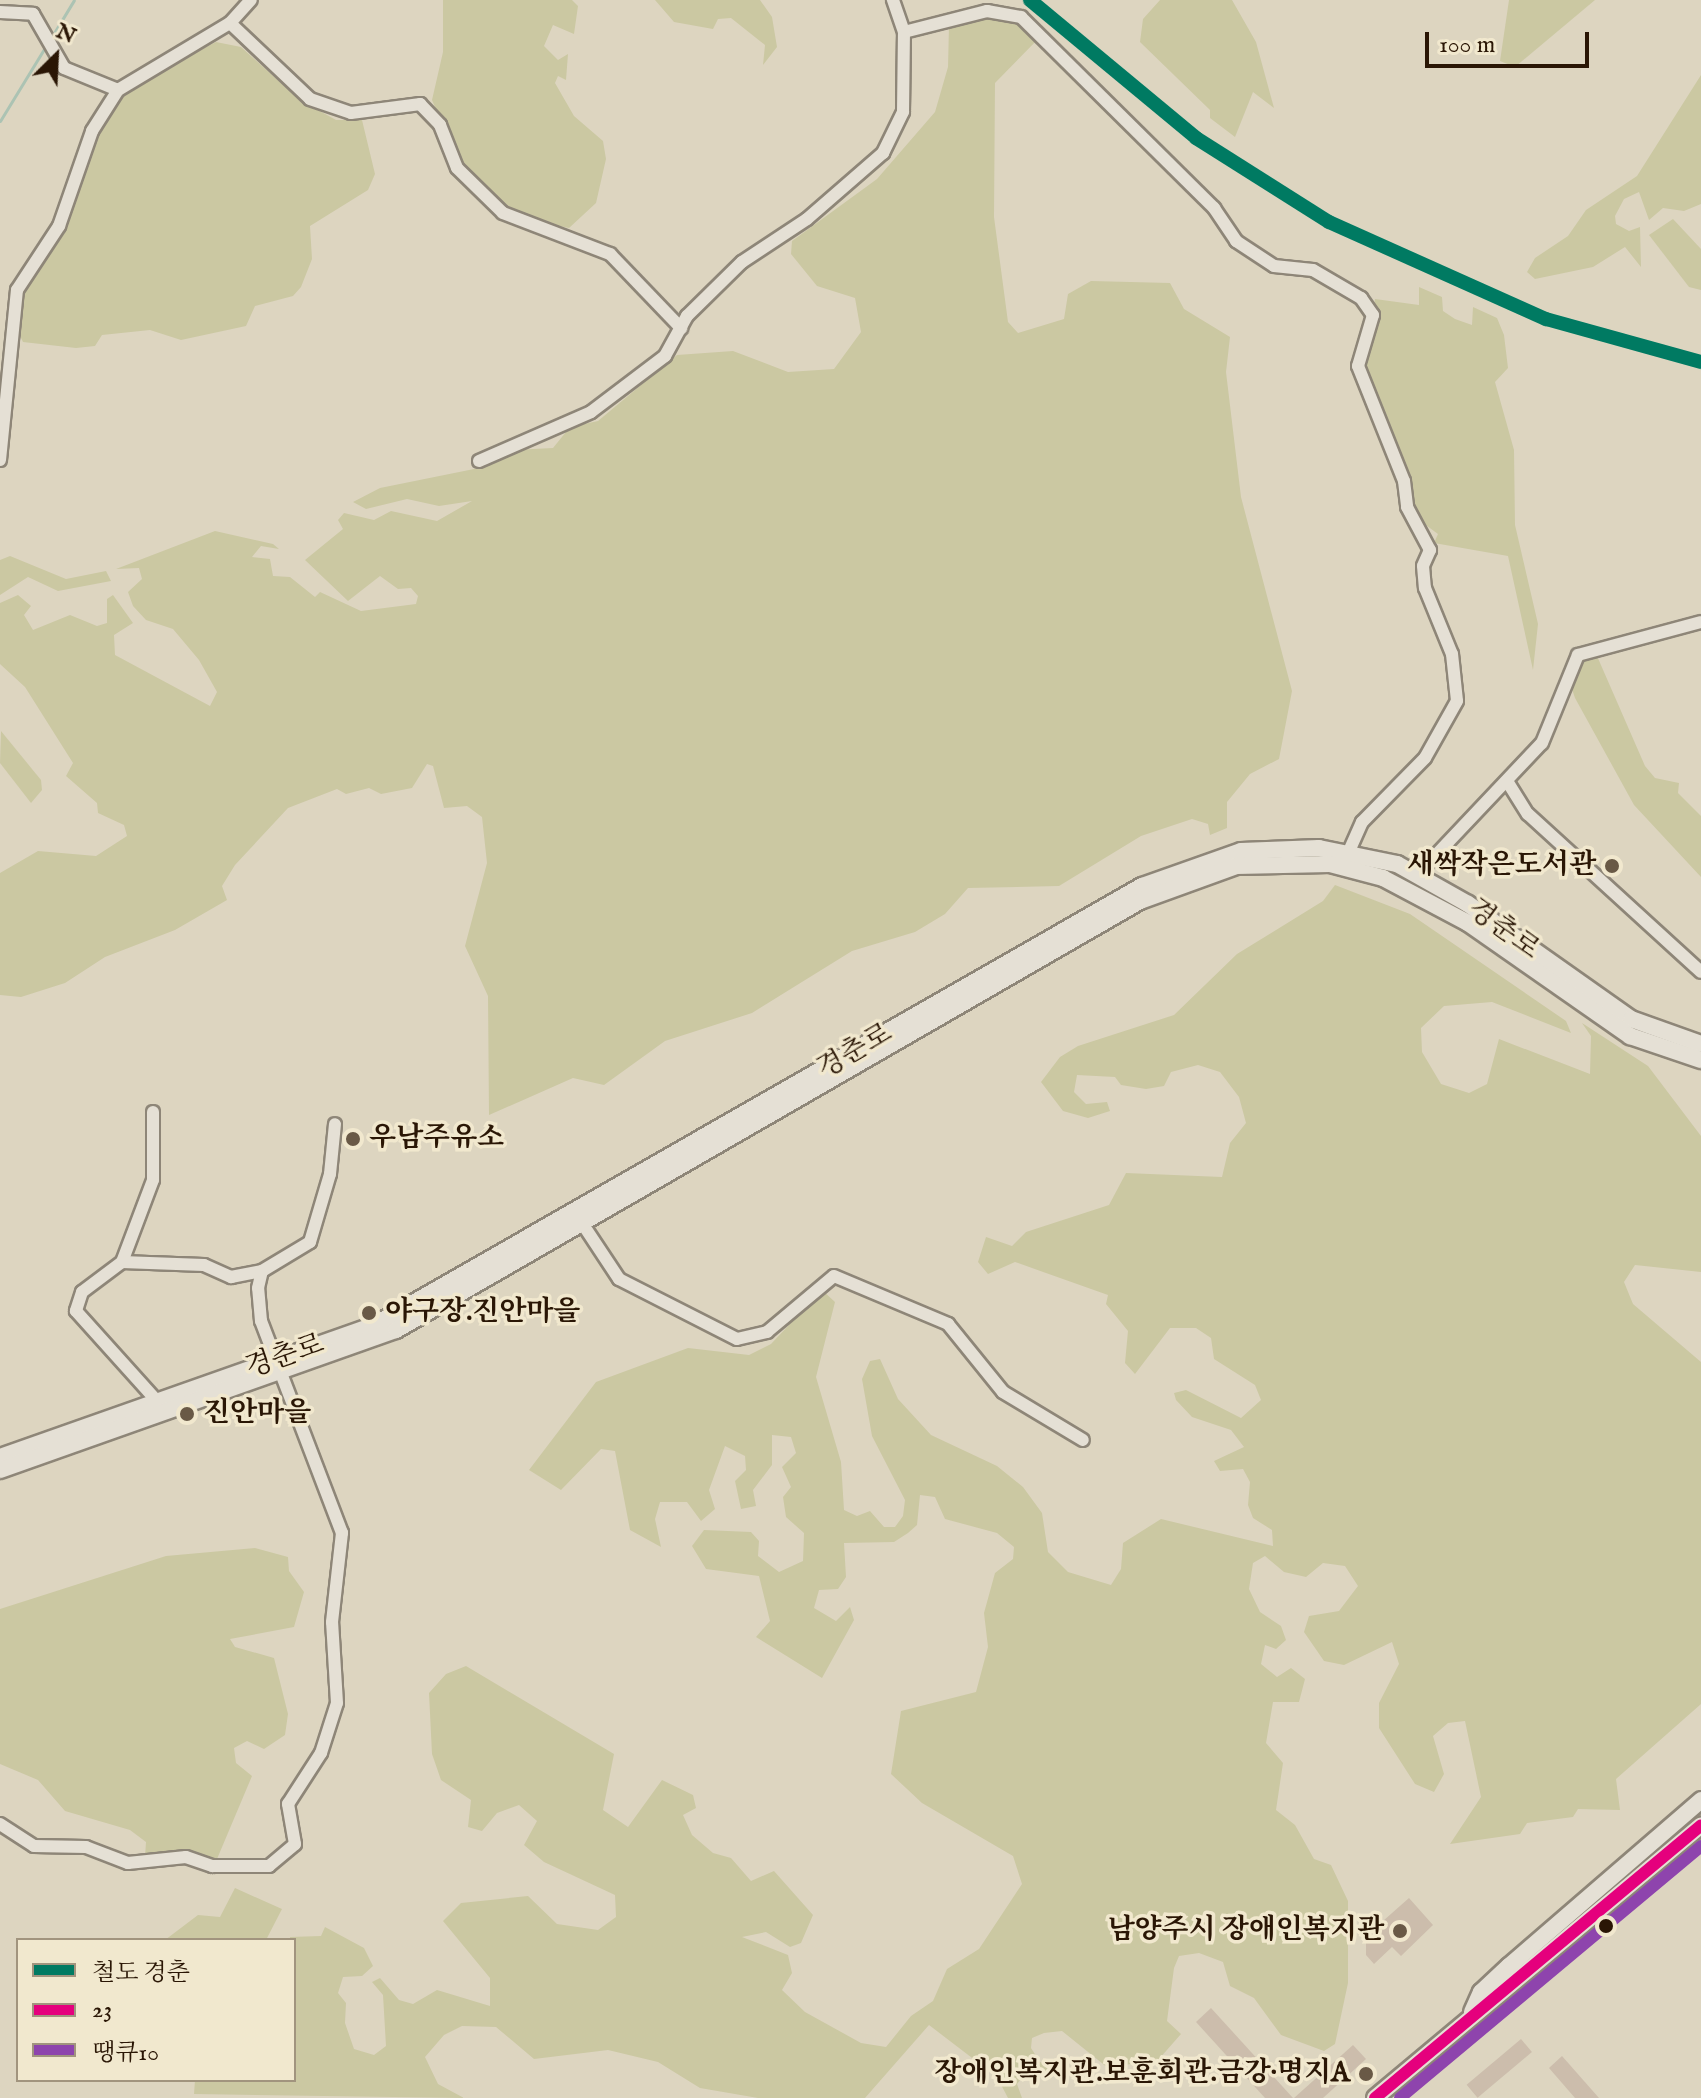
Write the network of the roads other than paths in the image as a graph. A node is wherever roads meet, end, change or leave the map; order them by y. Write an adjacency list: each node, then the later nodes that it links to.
1 (251, 0): 4 (street)
2 (893, 0): 5 (street)
3 (0, 12): 6 (street)
4 (230, 23): 6 (street); 7 (street)
5 (904, 32): 7 (street); 12 (street)
6 (118, 90): 8 (street)
7 (681, 328): 9 (street)
8 (0, 460)
9 (479, 461)
10 (1701, 622): 11 (street)
11 (1507, 781): 13 (street); 14 (street)
12 (1349, 851): 13 (street, 경춘로); 22 (street, 경춘로)
13 (1418, 874): 15 (street, 경춘로)
14 (1701, 972)
15 (1701, 1044)
16 (1701, 1060): 19 (street, 경춘로)
17 (153, 1112): 20 (street)
18 (335, 1124): 21 (street)
19 (582, 1223): 22 (street, 경춘로); 24 (street)
20 (122, 1262): 21 (street); 23 (street)
21 (262, 1271): 22 (street)
22 (278, 1366): 23 (street, 경춘로); 26 (street, 경춘로); 28 (street)
23 (157, 1401): 25 (street, 경춘로)
24 (1083, 1440)
25 (0, 1457)
26 (0, 1470)
27 (1701, 1800): 30 (street)
28 (0, 1824)
29 (1701, 1825): 30 (street)
30 (1472, 2012): 31 (street)
31 (1375, 2098)

